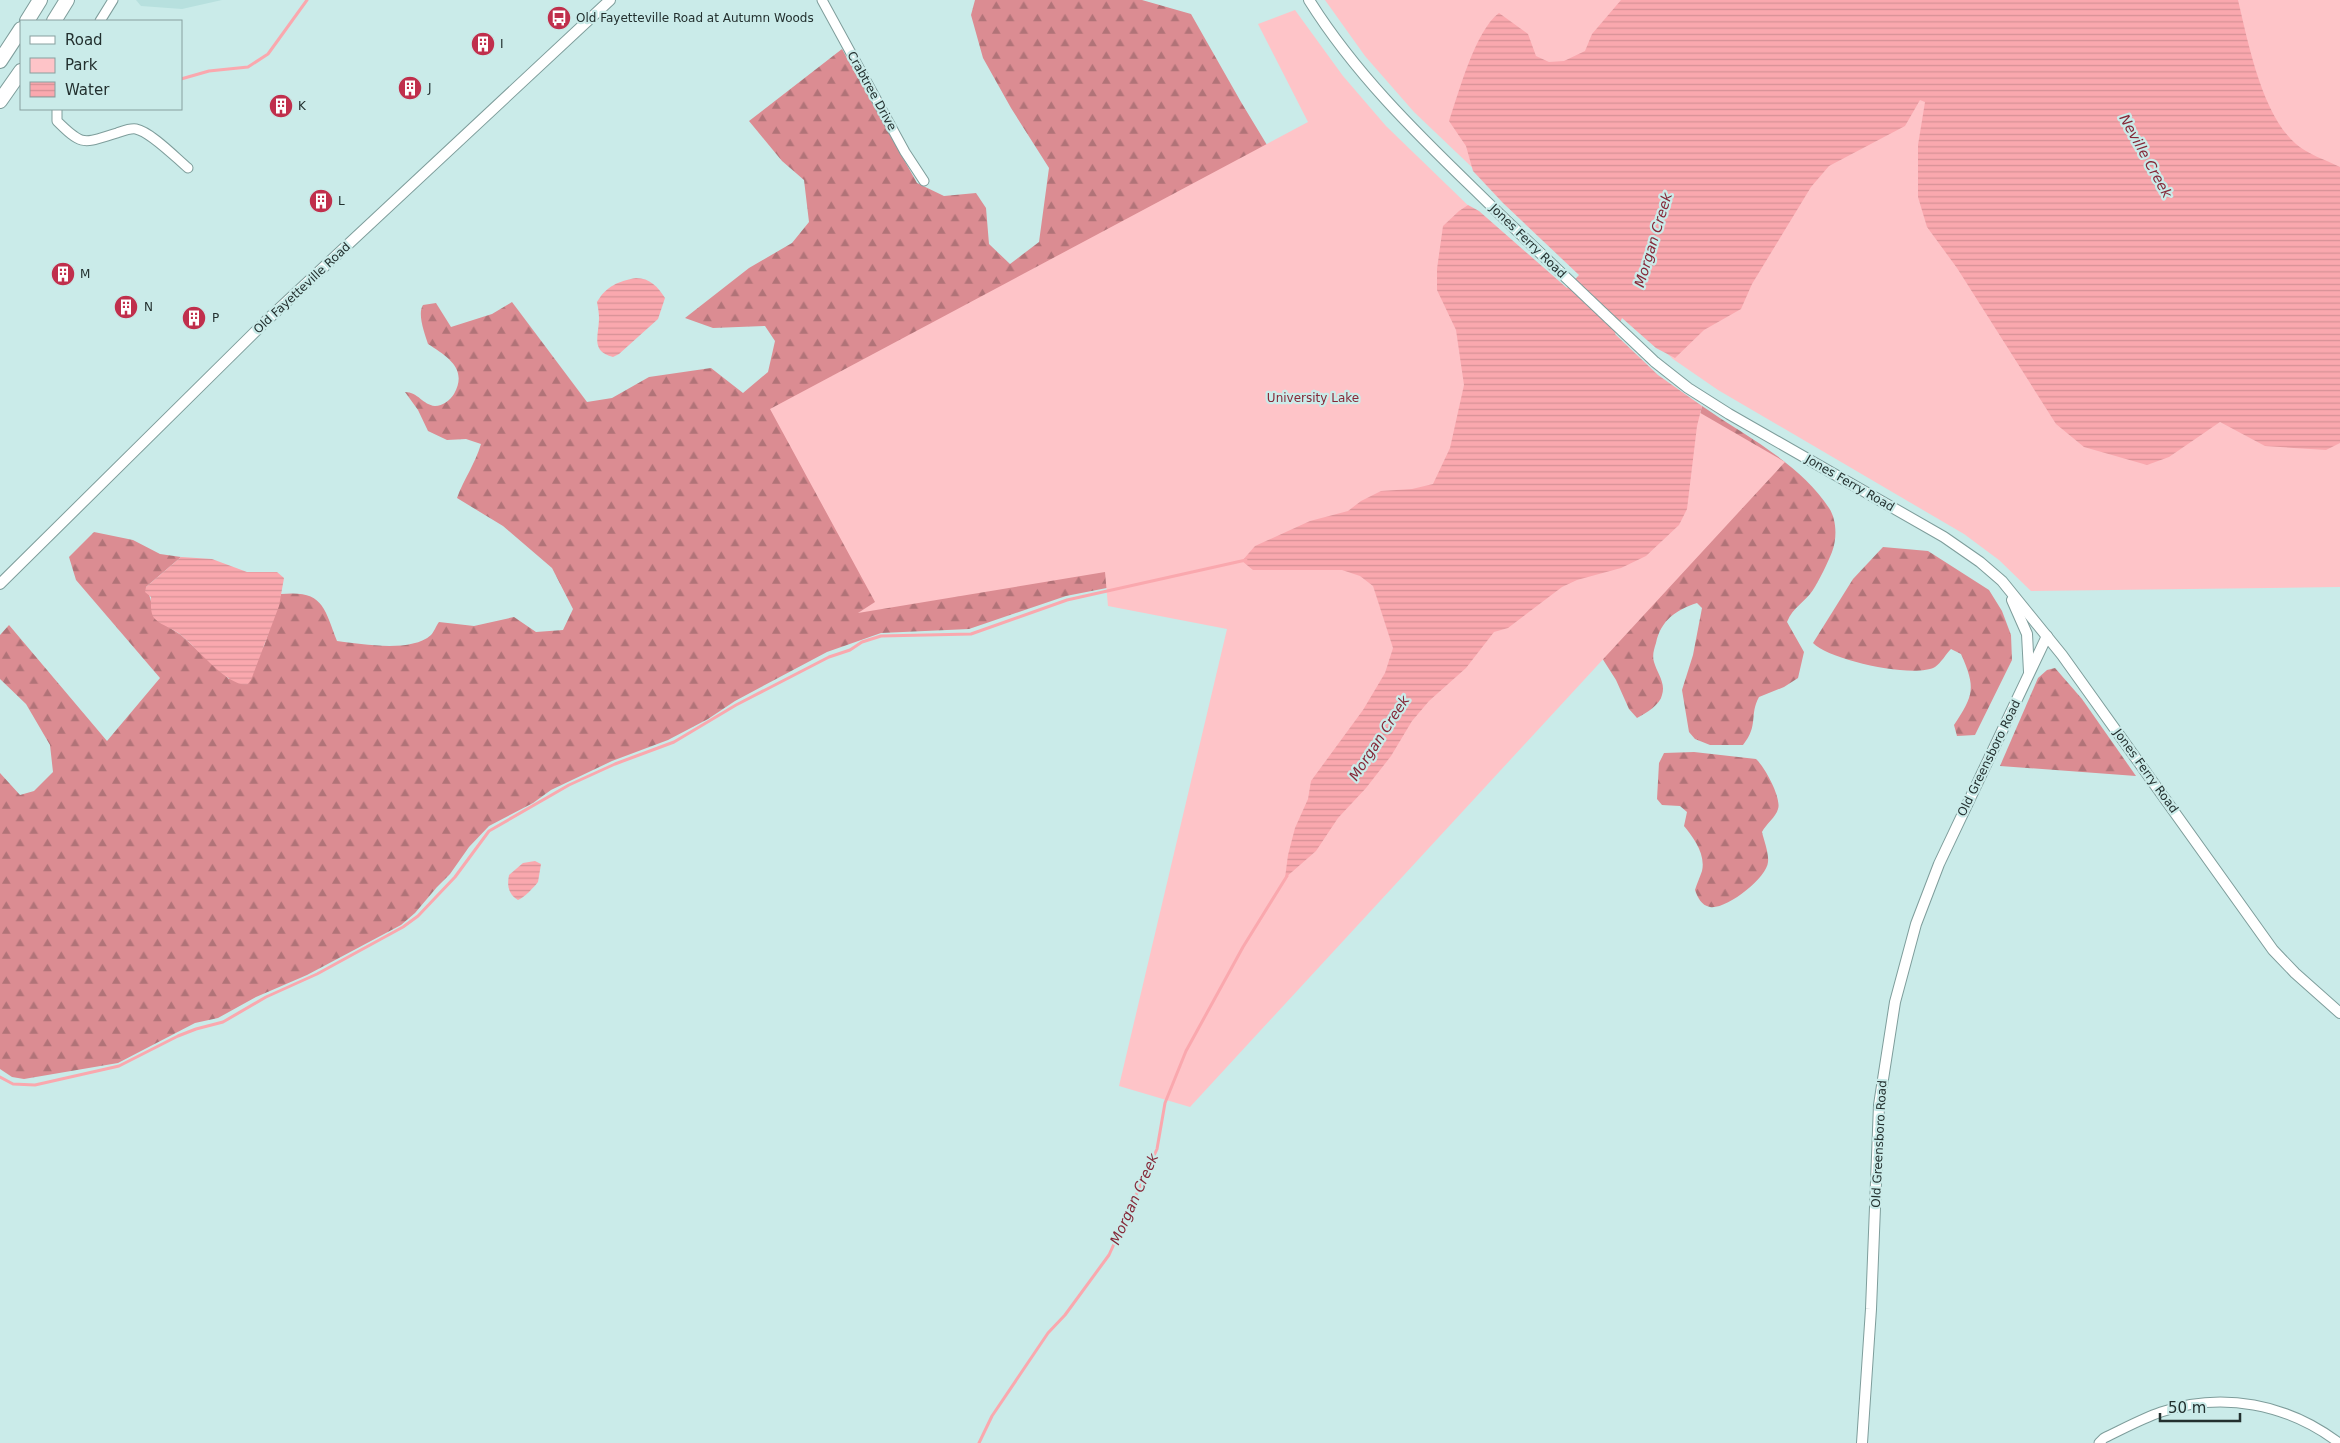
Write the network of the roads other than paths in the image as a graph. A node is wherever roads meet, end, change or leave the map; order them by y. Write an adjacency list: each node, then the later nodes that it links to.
1 (40, 0): 7 (highway)
2 (67, 0): 8 (highway)
3 (113, 0): 9 (street)
4 (610, 0): 18 (street, Old Fayetteville Road)
5 (822, 0): 16 (street, Crabtree Drive)
6 (1309, 0): 17 (street, Jones Ferry Road)
7 (28, 20)
8 (55, 20)
9 (101, 20)
10 (20, 31): 11 (highway)
11 (0, 61)
12 (20, 72): 13 (highway)
13 (0, 101)
14 (57, 110): 15 (street)
15 (188, 168)
16 (924, 181)
17 (2002, 581): 19 (street, Jones Ferry Road); 20 (street)
18 (0, 584)
19 (2048, 636): 20 (street, Old Greensboro Road); 21 (street, Jones Ferry Road)
20 (2029, 676): 22 (street, Old Greensboro Road)
21 (2340, 1014)
22 (1862, 1443)
23 (2099, 1443): 24 (street)
24 (2339, 1443)

